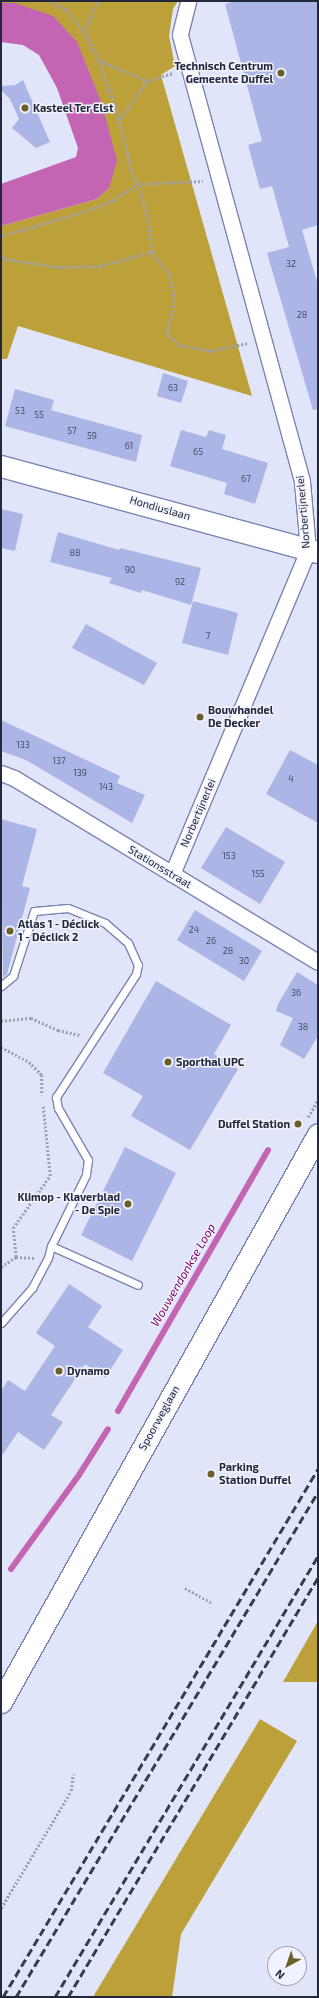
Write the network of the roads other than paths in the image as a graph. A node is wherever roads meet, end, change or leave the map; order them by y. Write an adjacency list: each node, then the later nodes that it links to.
1 (188, 1): 3 (street, Norbertijnerlei)
2 (1, 466): 3 (street, Hondiuslaan)
3 (313, 551): 5 (street, Norbertijnerlei)
4 (1, 773): 5 (street, Stationsstraat)
5 (172, 874): 6 (street, Stationsstraat)
6 (318, 962)
7 (1, 986): 9 (lane)
8 (318, 1134): 12 (street, Spoorweglaan)
9 (52, 1246): 10 (lane); 11 (lane)
10 (138, 1285)
11 (1, 1323)
12 (1, 1702)

